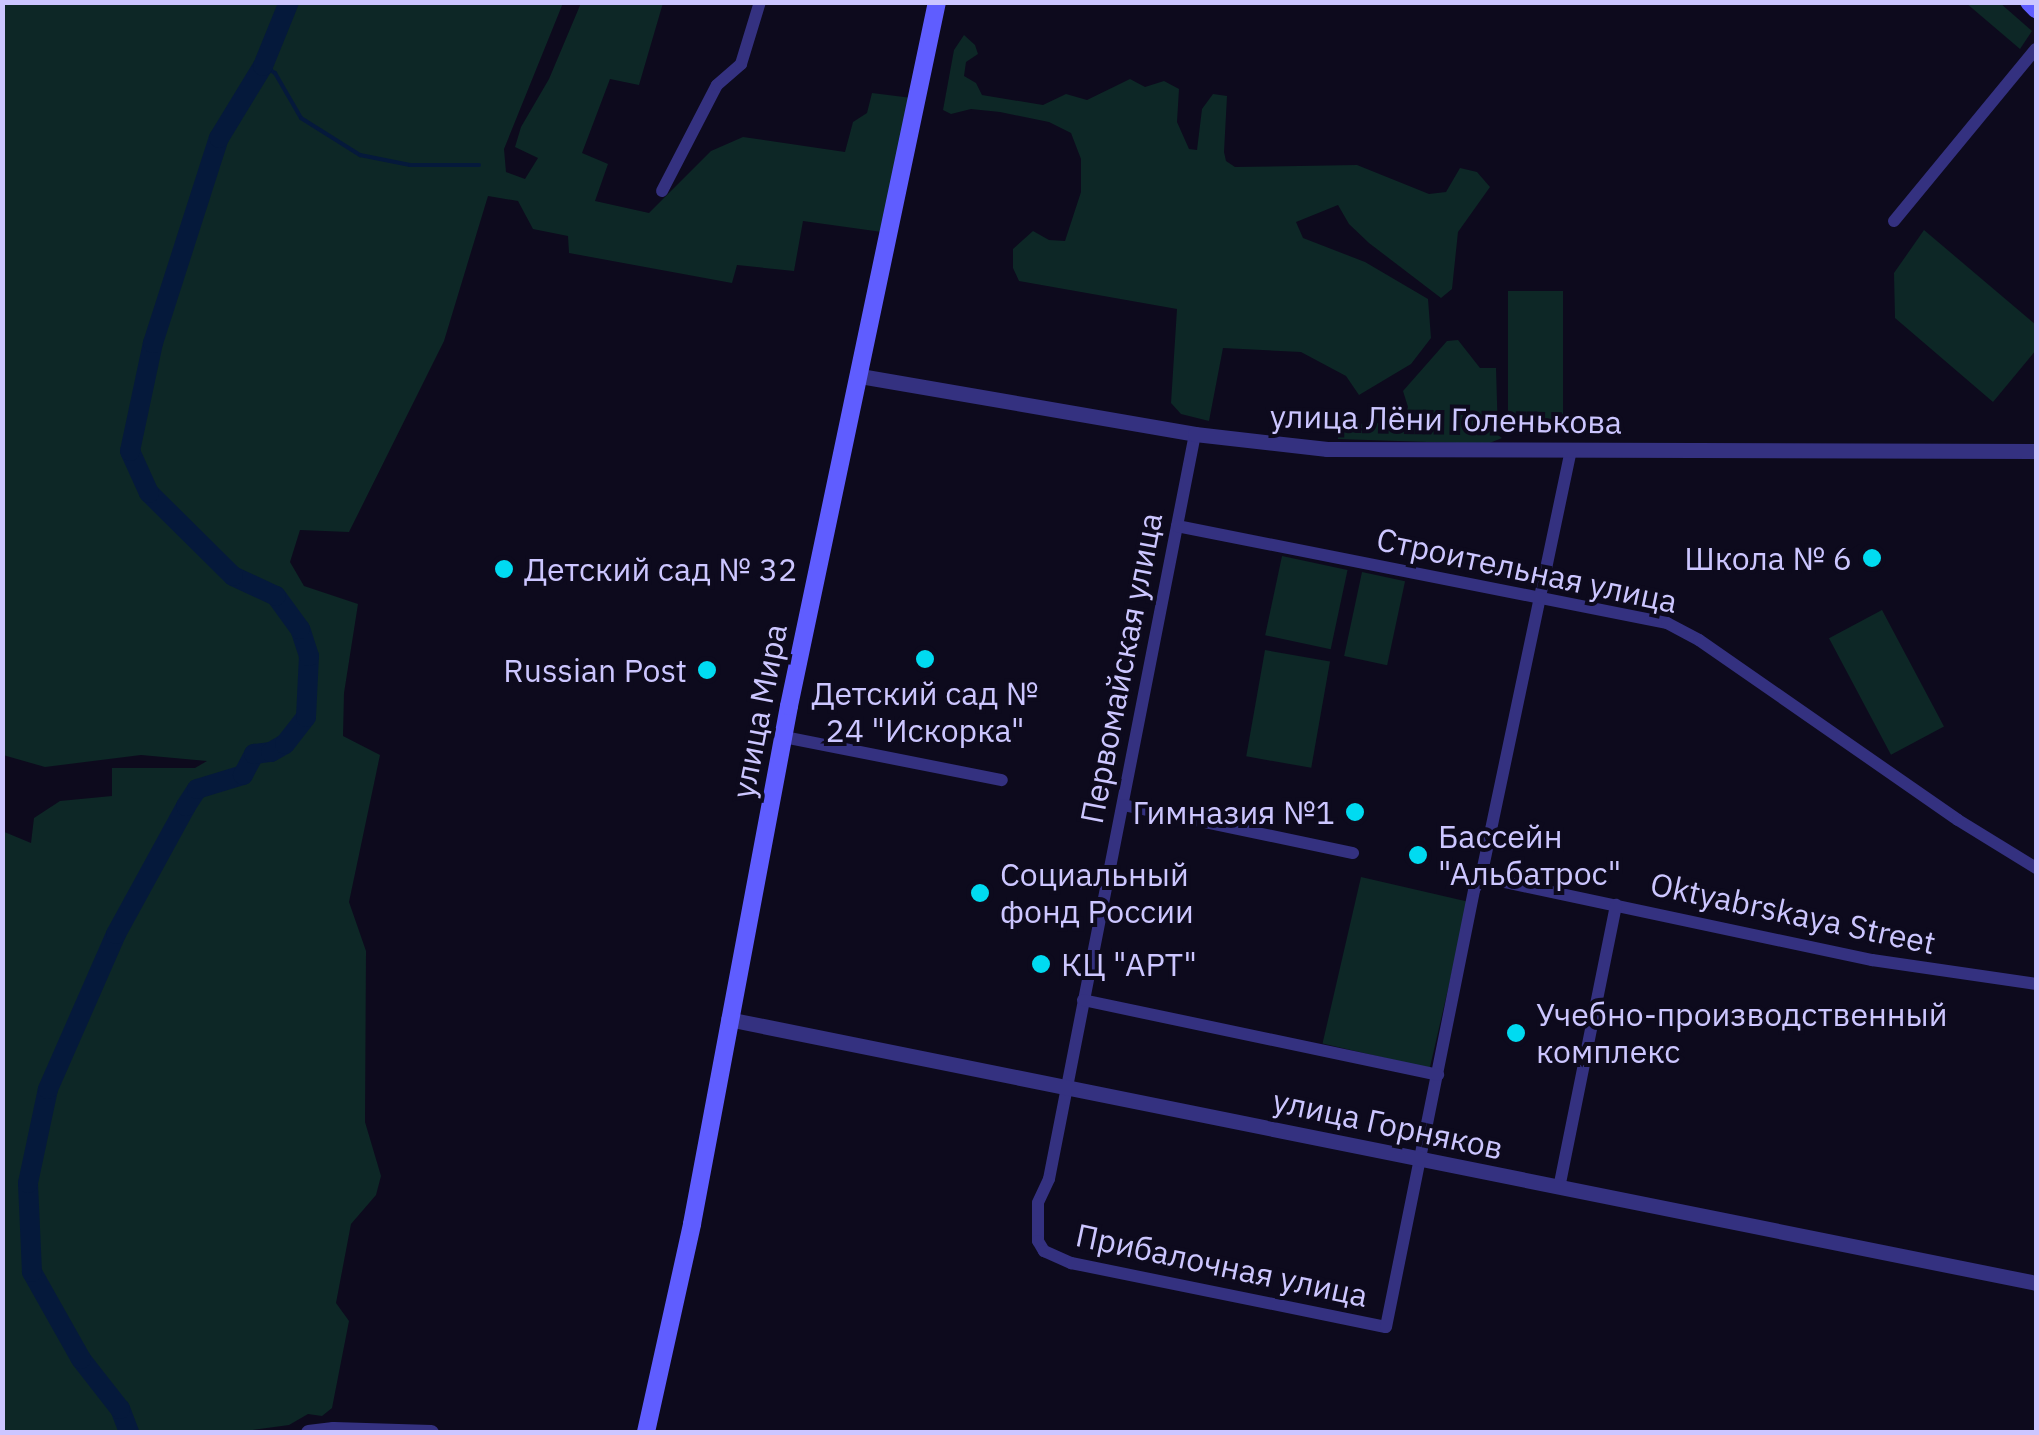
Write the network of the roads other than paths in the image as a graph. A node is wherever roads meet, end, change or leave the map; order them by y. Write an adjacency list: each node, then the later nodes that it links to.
1 (760, 2): 6 (street)
2 (937, 2): 8 (main road, улица Мира)
3 (2029, 2): 4 (main road)
4 (2036, 9)
5 (2036, 49): 7 (street)
6 (662, 190)
7 (1894, 221)
8 (860, 376): 9 (street, улица Лёни Голенькова); 14 (main road, улица Мира)
9 (1195, 434): 10 (street, улица Лёни Голенькова); 12 (street, Первомайская улица)
10 (1571, 451): 11 (street, улица Лёни Голенькова); 13 (street)
11 (2036, 451)
12 (1177, 526): 13 (street, Строительная улица); 16 (street, Первомайская улица)
13 (1540, 598): 18 (street, Строительная улица); 19 (street)
14 (784, 737): 15 (street); 23 (main road, улица Мира)
15 (1002, 780)
16 (1123, 805): 17 (street); 22 (street, Первомайская улица)
17 (1353, 853)
18 (2036, 868)
19 (1481, 877): 20 (street, Oktyabrskaya Street); 24 (street)
20 (1616, 905): 21 (street, Oktyabrskaya Street); 27 (street)
21 (2036, 984)
22 (1083, 1000): 24 (street); 25 (street, Первомайская улица)
23 (728, 1020): 25 (street, улица Горняков); 31 (main road, улица Мира)
24 (1438, 1075): 26 (street)
25 (1067, 1088): 26 (street, улица Горняков); 26 (street, Прибалочная улица)
26 (1421, 1158): 27 (street, улица Горняков)
27 (1558, 1188): 28 (street, улица Горняков)
28 (2036, 1283)
29 (308, 1432): 30 (street)
30 (431, 1432)
31 (646, 1432)

